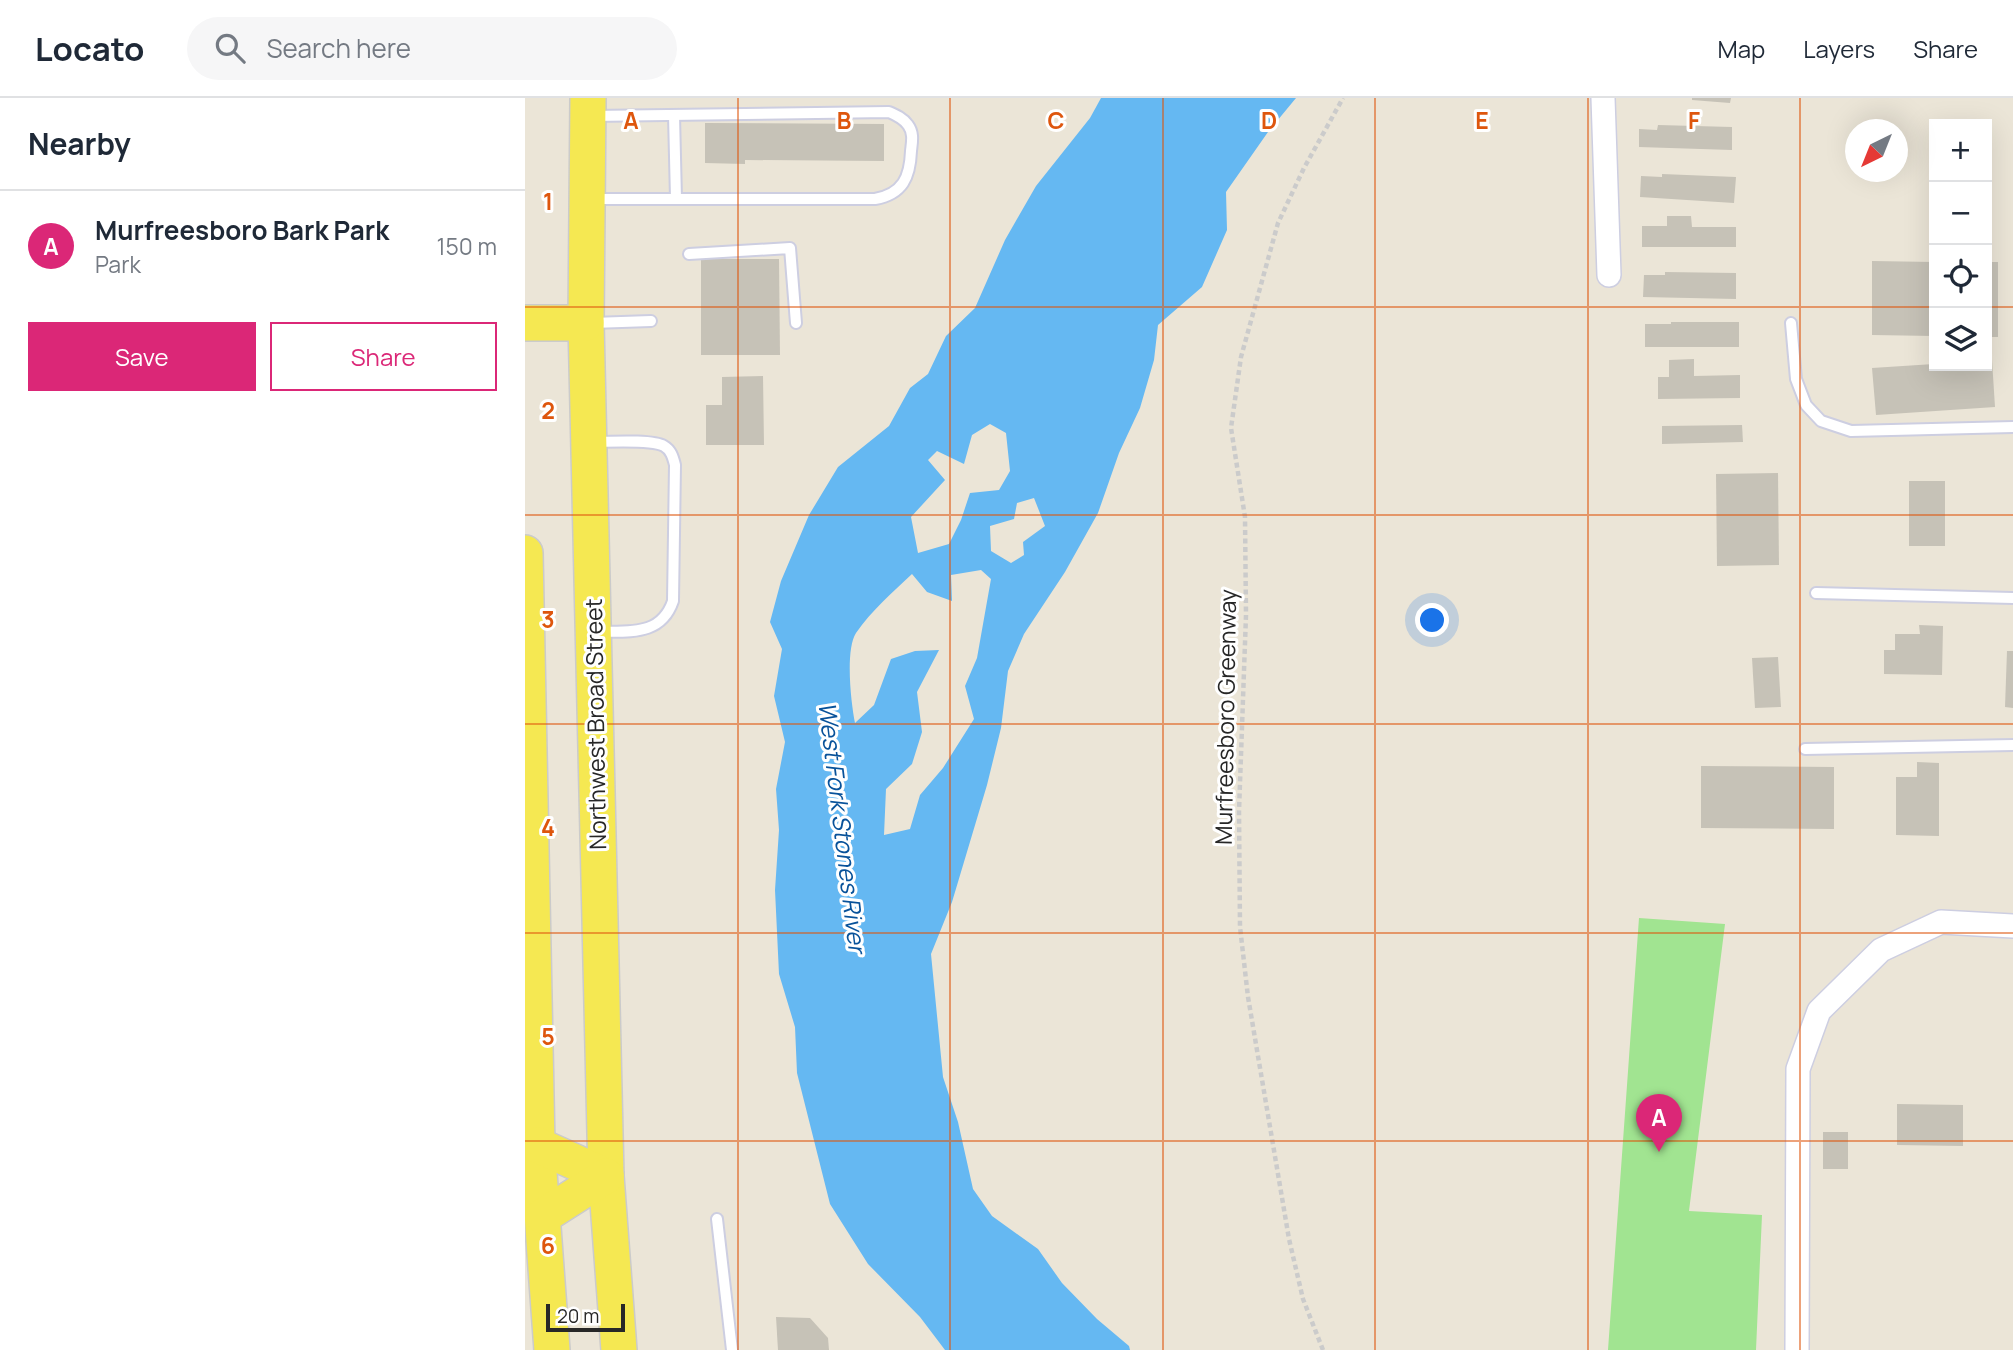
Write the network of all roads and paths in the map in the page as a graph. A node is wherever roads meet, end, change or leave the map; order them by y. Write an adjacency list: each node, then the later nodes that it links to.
1 (1343, 98): 31 (path, Murfreesboro Greenway)
2 (1604, 98): 8 (street)
3 (587, 107): 4 (lane); 5 (main road, Northwest Broad Street)
4 (674, 115): 6 (lane); 6 (lane)
5 (587, 199): 6 (lane); 11 (main road, Northwest Broad Street)
6 (676, 199)
7 (689, 254): 12 (lane)
8 (1609, 275)
9 (651, 321): 11 (lane)
10 (525, 323): 11 (main road)
11 (586, 323): 15 (main road, Northwest Broad Street)
12 (796, 323)
13 (1791, 323): 14 (lane)
14 (2013, 428)
15 (589, 442): 19 (main road, Northwest Broad Street); 19 (lane)
16 (525, 553): 20 (main road)
17 (1816, 593): 18 (lane)
18 (2013, 598)
19 (593, 633): 25 (main road, Northwest Broad Street)
20 (526, 649): 24 (main road)
21 (2013, 744): 22 (lane)
22 (1805, 749)
23 (2013, 926): 32 (street)
24 (537, 1145): 25 (main road); 26 (main road)
25 (606, 1176): 26 (main road); 29 (main road, Northwest Broad Street)
26 (543, 1216): 28 (main road)
27 (717, 1219): 30 (lane)
28 (552, 1350)
29 (619, 1350)
30 (732, 1350)
31 (1323, 1350)
32 (1797, 1350)

